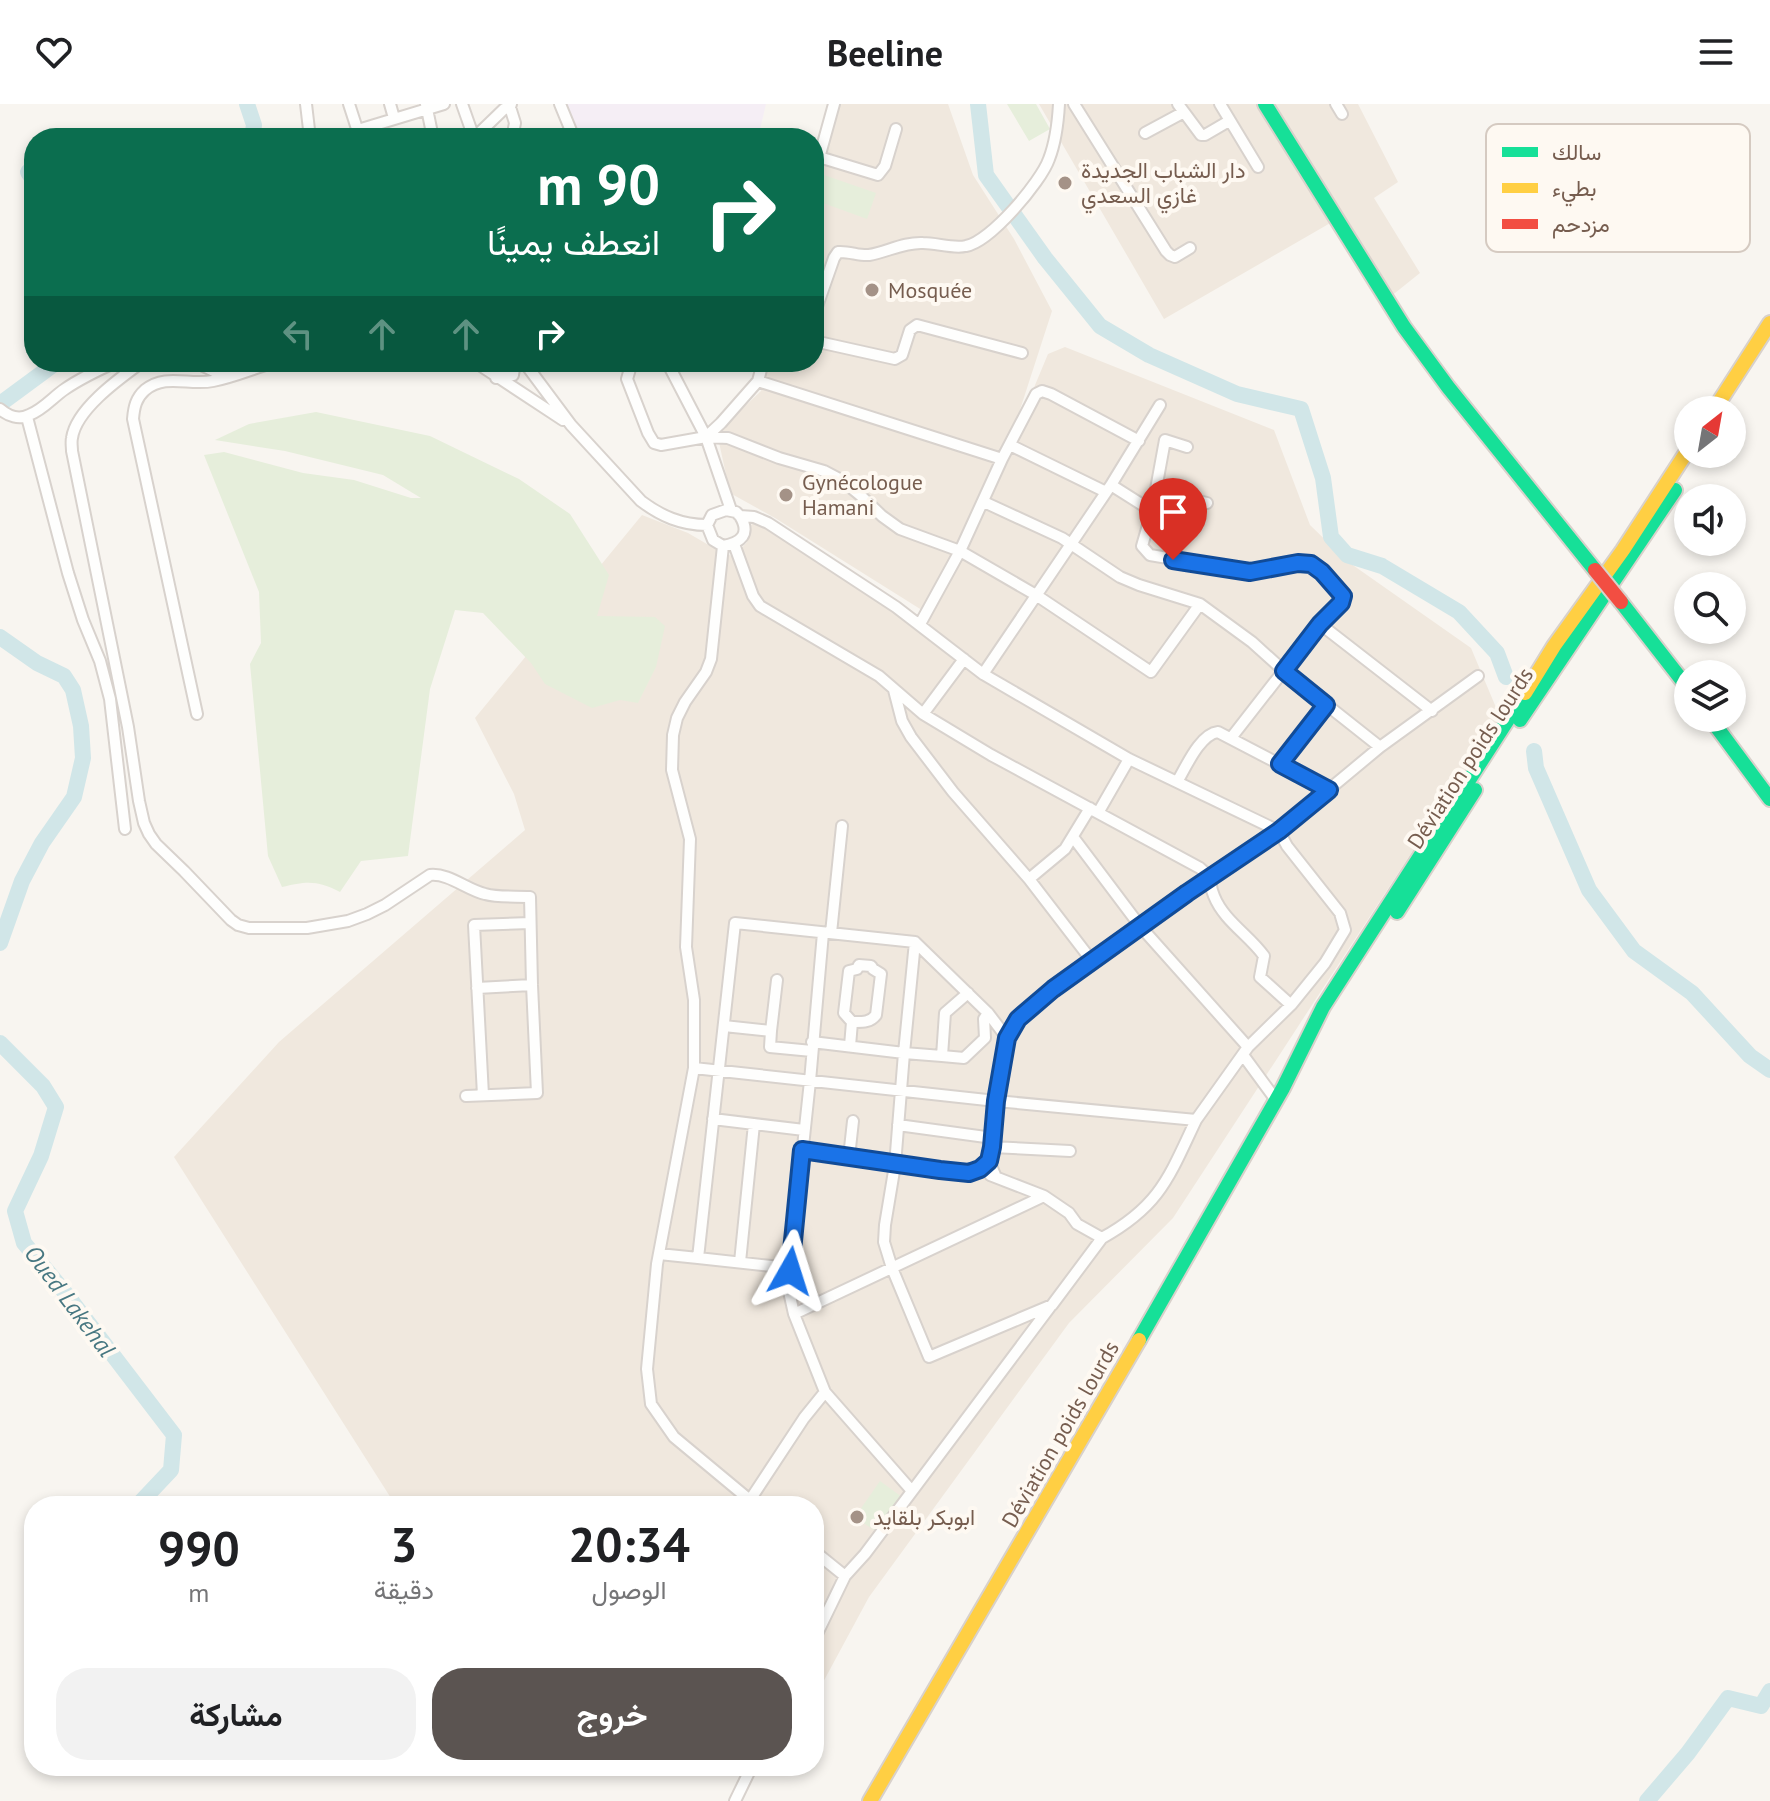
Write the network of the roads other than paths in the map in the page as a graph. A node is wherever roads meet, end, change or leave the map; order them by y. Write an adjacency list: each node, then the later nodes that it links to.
1 (349, 104): 20 (street)
2 (390, 104): 17 (street)
3 (444, 104): 13 (street)
4 (462, 104): 23 (street)
5 (491, 104): 14 (street)
6 (560, 104): 26 (street)
7 (834, 104): 29 (street)
8 (1052, 104): 16 (street)
9 (1074, 104): 32 (street)
10 (1220, 104): 18 (street)
11 (1265, 104): 79 (main road, bridge)
12 (306, 105): 19 (street)
13 (427, 105): 17 (street); 22 (street)
14 (509, 107): 24 (street); 25 (street)
15 (1181, 108): 18 (street); 28 (street)
16 (1058, 109): 33 (street)
17 (394, 118): 21 (street)
18 (1229, 121): 31 (street)
19 (309, 128)
20 (357, 128)
21 (372, 128)
22 (431, 128)
23 (470, 128)
24 (485, 128)
25 (514, 128)
26 (570, 128)
27 (896, 129): 30 (street)
28 (1145, 133)
29 (824, 139)
30 (824, 159)
31 (1258, 167)
32 (1190, 248)
33 (824, 286)
34 (1770, 323): 51 (main road)
35 (1770, 341): 52 (main road)
36 (824, 343): 37 (street)
37 (1022, 353)
38 (94, 372): 55 (street)
39 (130, 372): 103 (street)
40 (216, 372): 48 (street)
41 (242, 372): 48 (street)
42 (488, 372): 49 (street)
43 (513, 372): 49 (street)
44 (531, 372): 56 (street)
45 (629, 372): 57 (street)
46 (672, 372): 57 (street)
47 (760, 372): 50 (street)
48 (226, 377): 86 (street)
49 (496, 378): 56 (street)
50 (758, 381): 57 (street); 61 (street)
51 (1723, 396)
52 (1735, 396)
53 (1160, 405): 58 (street)
54 (3, 412): 55 (street)
55 (27, 417): 98 (street)
56 (571, 425): 70 (street)
57 (706, 437): 69 (street); 73 (street)
58 (1139, 441): 59 (street); 64 (street)
59 (1010, 445): 61 (street); 64 (street)
60 (1187, 447): 65 (street)
61 (1002, 459): 66 (street)
62 (1676, 468): 127 (main road, Déviation poids lourds)
63 (1689, 468): 127 (main road, Déviation poids lourds)
64 (1109, 489): 68 (street); 71 (street)
65 (1156, 492): 67 (street); 68 (street)
66 (984, 502): 71 (street); 73 (street)
67 (1207, 503)
68 (1152, 511): 77 (street)
69 (736, 513): 70 (street); 72 (street); 76 (street)
70 (707, 525): 72 (street)
71 (1071, 544): 74 (street); 75 (street)
72 (729, 545): 83 (street); 123 (street)
73 (960, 551): 74 (street); 76 (street)
74 (1036, 595): 75 (street); 81 (street)
75 (1200, 604): 80 (street)
76 (920, 624): 78 (street)
77 (1320, 624): 80 (street); 85 (street)
78 (964, 659): 81 (street); 87 (street)
79 (1674, 670)
80 (1284, 671): 84 (street); 89 (street)
81 (983, 674): 91 (street)
82 (1478, 676): 85 (street)
83 (894, 690): 87 (street); 102 (street)
84 (1326, 705): 90 (street); 92 (street)
85 (1432, 711): 90 (street)
86 (197, 714)
87 (923, 714): 96 (street)
88 (1720, 732): 95 (main road)
89 (1231, 738): 92 (street); 93 (street)
90 (1380, 747): 94 (street)
91 (1129, 759): 93 (street); 96 (street)
92 (1280, 764): 94 (street)
93 (1177, 782): 99 (street)
94 (1329, 790): 99 (street)
95 (1770, 799)
96 (1094, 811): 100 (street); 101 (street)
97 (842, 826): 105 (street)
98 (125, 829)
99 (1279, 831): 101 (street); 112 (street)
100 (1073, 837): 102 (street); 104 (street)
101 (1210, 877): 104 (street); 112 (street)
102 (1029, 879): 107 (street)
103 (530, 923): 109 (street); 110 (street)
104 (1140, 926): 107 (street); 120 (street)
105 (827, 933): 106 (street); 115 (street); 119 (street)
106 (915, 942): 111 (street); 121 (street)
107 (1092, 961): 117 (street)
108 (777, 980): 116 (street)
109 (532, 985): 110 (street); 128 (street)
110 (477, 988): 128 (street)
111 (968, 993): 113 (street); 122 (street)
112 (1291, 1005): 120 (street)
113 (988, 1013): 117 (street); 122 (street)
114 (852, 1022): 114 (street); 118 (street)
115 (724, 1026): 116 (street); 124 (street)
116 (771, 1031): 119 (street)
117 (1007, 1038): 130 (street)
118 (850, 1046): 119 (street); 121 (street)
119 (812, 1047): 125 (street)
120 (1245, 1051): 127 (street); 132 (street)
121 (904, 1053): 122 (street); 126 (street)
122 (942, 1056)
123 (694, 1068): 124 (street); 147 (street)
124 (720, 1071): 125 (street); 131 (street)
125 (810, 1081): 126 (street); 136 (street)
126 (901, 1090): 130 (street); 135 (street)
127 (1279, 1094): 163 (main road, Déviation poids lourds)
128 (483, 1095): 129 (street)
129 (466, 1096)
130 (996, 1101): 132 (street); 137 (street)
131 (713, 1119): 134 (street); 148 (street)
132 (1196, 1120): 146 (street)
133 (853, 1121): 140 (street)
134 (754, 1124): 136 (street); 149 (street)
135 (898, 1125): 137 (street); 142 (street)
136 (804, 1130): 138 (street)
137 (992, 1142): 139 (street); 141 (street)
138 (802, 1150): 140 (street); 150 (street)
139 (1070, 1151)
140 (849, 1157): 142 (street)
141 (989, 1161): 143 (street); 144 (street)
142 (895, 1165): 143 (street); 151 (street)
143 (969, 1173): 144 (street)
144 (995, 1175): 145 (street)
145 (1044, 1196): 146 (street); 151 (street)
146 (1102, 1238): 152 (street)
147 (659, 1254): 148 (street); 156 (street)
148 (698, 1258): 149 (street)
149 (740, 1262): 150 (street)
150 (790, 1268): 153 (street)
151 (892, 1268): 152 (street); 153 (street)
152 (1052, 1305): 155 (street)
153 (794, 1314): 154 (street)
154 (825, 1392): 155 (street); 157 (street)
155 (912, 1491): 159 (street)
156 (745, 1496)
157 (757, 1496)
158 (824, 1559): 159 (street)
159 (845, 1576): 160 (street)
160 (824, 1619)
161 (747, 1776): 162 (street)
162 (735, 1801)
163 (870, 1801)

